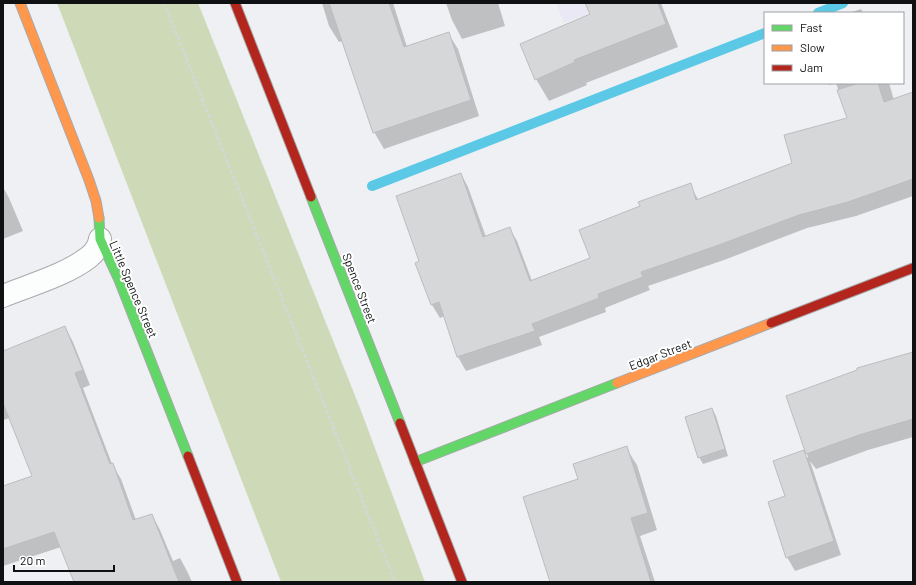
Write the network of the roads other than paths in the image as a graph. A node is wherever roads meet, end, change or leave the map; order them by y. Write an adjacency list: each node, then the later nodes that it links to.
1 (20, 3): 3 (street, Little Spence Street)
2 (235, 3): 6 (street, Spence Street)
3 (100, 239): 5 (street); 7 (street, Little Spence Street)
4 (913, 268): 6 (street, Edgar Street)
5 (3, 296)
6 (415, 462): 8 (street, Spence Street)
7 (237, 582)
8 (462, 582)

